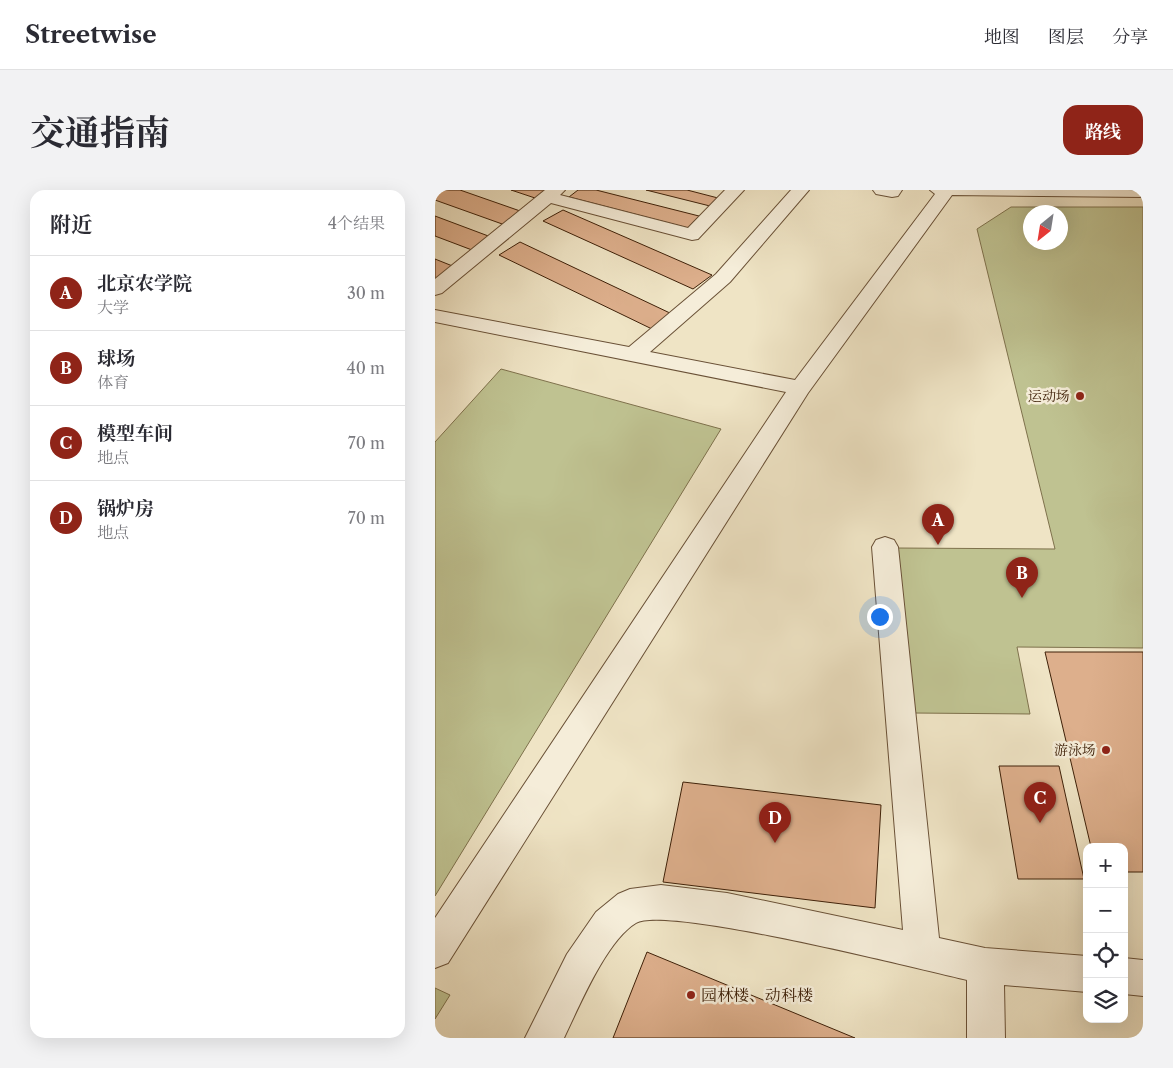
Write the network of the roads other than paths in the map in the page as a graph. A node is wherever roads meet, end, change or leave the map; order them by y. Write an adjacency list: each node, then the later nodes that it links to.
1 (735, 190): 7 (street)
2 (800, 190): 10 (street)
3 (882, 190): 4 (street)
4 (893, 190)
5 (944, 190): 6 (street); 11 (street)
6 (1143, 192)
7 (552, 193): 8 (street)
8 (435, 289)
9 (435, 316): 10 (street)
10 (633, 356): 11 (street)
11 (800, 388): 13 (street)
12 (885, 547): 14 (street)
13 (435, 950)
14 (923, 953): 15 (street); 19 (street)
15 (985, 966): 16 (street); 20 (street)
16 (1083, 974)
17 (1128, 976): 18 (street)
18 (1143, 978)
19 (544, 1038)
20 (986, 1038)

